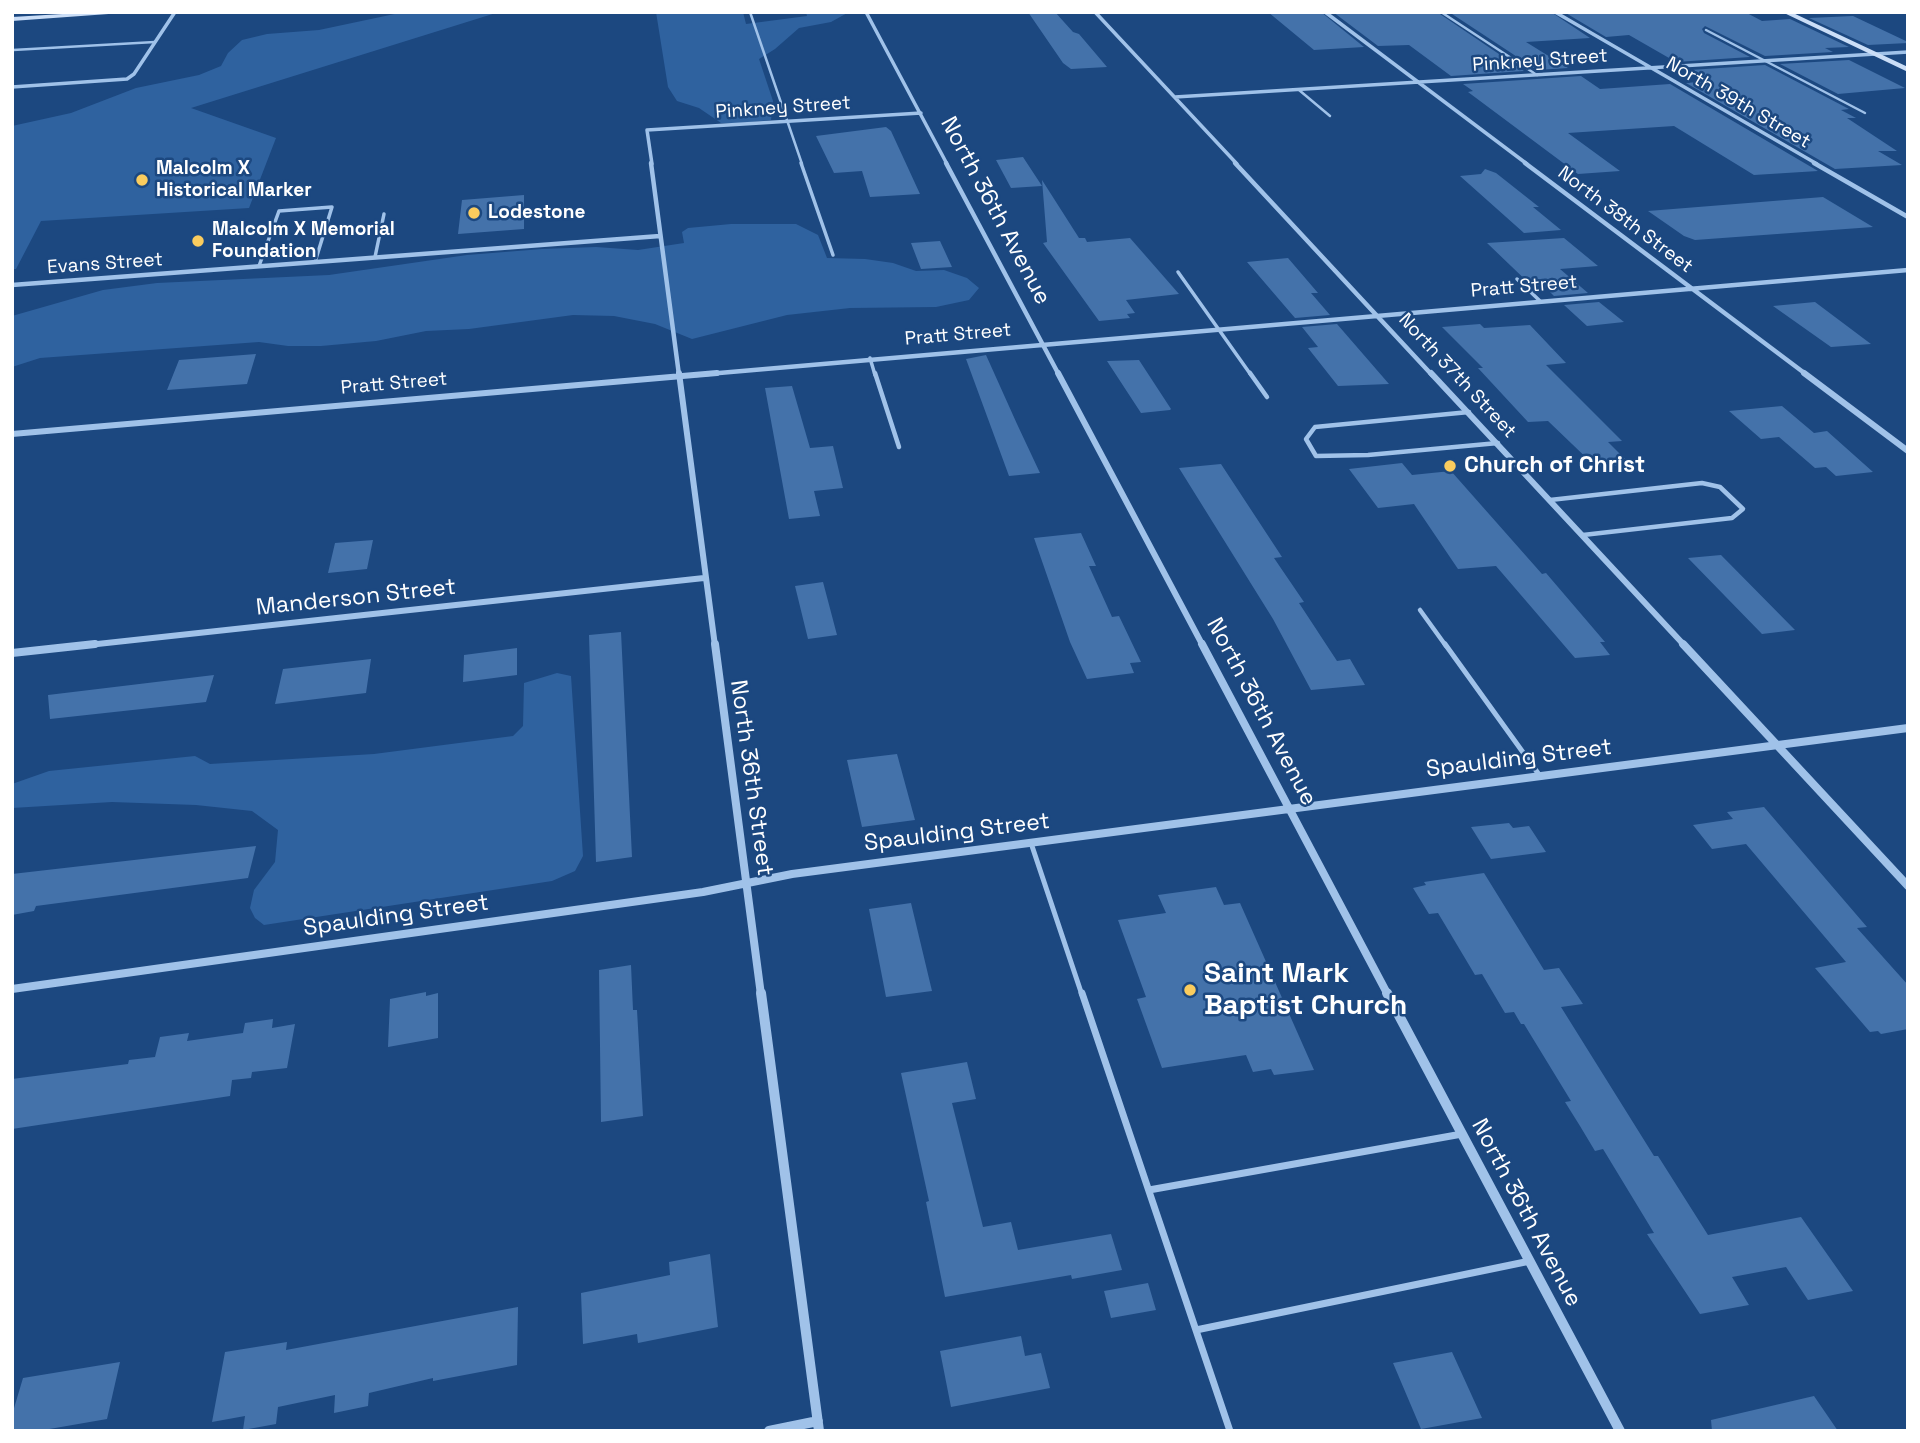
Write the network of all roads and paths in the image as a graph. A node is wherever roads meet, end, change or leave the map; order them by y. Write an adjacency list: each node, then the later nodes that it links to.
1 (133, 12): 10 (street)
2 (175, 12): 12 (street)
3 (750, 12): 27 (lane)
4 (866, 12): 24 (street, North 36th Avenue)
5 (1095, 12): 23 (street, North 37th Street)
6 (1325, 12): 20 (street, North 38th Street)
7 (1441, 12): 19 (lane)
8 (1555, 12): 17 (street, North 39th Street)
9 (1785, 12): 15 (street)
10 (12, 19)
11 (1706, 30): 16 (lane)
12 (155, 43): 13 (lane); 21 (street)
13 (13, 50)
14 (1908, 52): 15 (street, Pinkney Street)
15 (1872, 54): 16 (street, Pinkney Street); 18 (street)
16 (1764, 61): 17 (street, Pinkney Street); 25 (lane)
17 (1650, 68): 19 (street, Pinkney Street); 30 (street, North 39th Street)
18 (1908, 71)
19 (1537, 75): 20 (street, Pinkney Street)
20 (1418, 82): 22 (street, Pinkney Street); 40 (street, North 38th Street)
21 (12, 87)
22 (1299, 90): 23 (street, Pinkney Street); 26 (lane)
23 (1175, 97): 42 (street, North 37th Street)
24 (921, 113): 27 (street, Pinkney Street); 44 (street, North 36th Avenue)
25 (1865, 113)
26 (1330, 116)
27 (786, 122): 28 (street, Pinkney Street); 32 (lane)
28 (646, 130): 31 (street, North 36th Street)
29 (384, 214): 33 (lane)
30 (1908, 217)
31 (660, 236): 33 (street, Evans Street); 46 (street, North 36th Street)
32 (833, 255)
33 (375, 257): 34 (street, Evans Street)
34 (315, 262): 35 (street, Evans Street); 35 (lane)
35 (259, 266): 39 (street, Evans Street)
36 (1908, 270): 40 (street, Pratt Street)
37 (1178, 272): 43 (lane)
38 (1517, 279): 41 (lane)
39 (12, 285)
40 (1693, 289): 41 (street, Pratt Street); 52 (street, North 38th Street)
41 (1540, 301): 42 (street, Pratt Street)
42 (1379, 315): 43 (street, Pratt Street); 48 (street, North 37th Street)
43 (1216, 329): 44 (street, Pratt Street); 47 (lane)
44 (1044, 343): 45 (street, Pratt Street); 61 (street, North 36th Avenue)
45 (870, 358): 46 (street, Pratt Street); 51 (lane)
46 (677, 374): 49 (street, Pratt Street); 55 (street, North 36th Street)
47 (1267, 397)
48 (1469, 412): 50 (street, North 37th Street); 50 (lane)
49 (12, 434)
50 (1498, 443): 53 (street, North 37th Street)
51 (900, 447)
52 (1908, 451)
53 (1550, 500): 54 (street, North 37th Street); 54 (lane)
54 (1583, 535): 59 (street, North 37th Street)
55 (704, 578): 57 (street, Manderson Street); 63 (street, North 36th Street)
56 (1420, 610): 60 (lane)
57 (12, 653)
58 (1908, 728): 59 (street, Spaulding Street)
59 (1777, 745): 60 (street, Spaulding Street); 64 (street, North 37th Street)
60 (1539, 776): 61 (street, Spaulding Street)
61 (1290, 808): 62 (street, Spaulding Street); 66 (street, North 36th Avenue)
62 (1031, 843): 63 (street, Spaulding Street); 67 (lane)
63 (746, 884): 65 (street, Spaulding Street); 70 (street, North 36th Street)
64 (1908, 887)
65 (12, 989)
66 (1463, 1134): 67 (lane); 68 (street, North 36th Avenue)
67 (1149, 1190): 69 (lane)
68 (1530, 1261): 69 (lane); 73 (street, North 36th Avenue)
69 (1196, 1330): 72 (lane)
70 (818, 1426): 71 (street)
71 (769, 1431)
72 (1230, 1431)
73 (1620, 1431)

